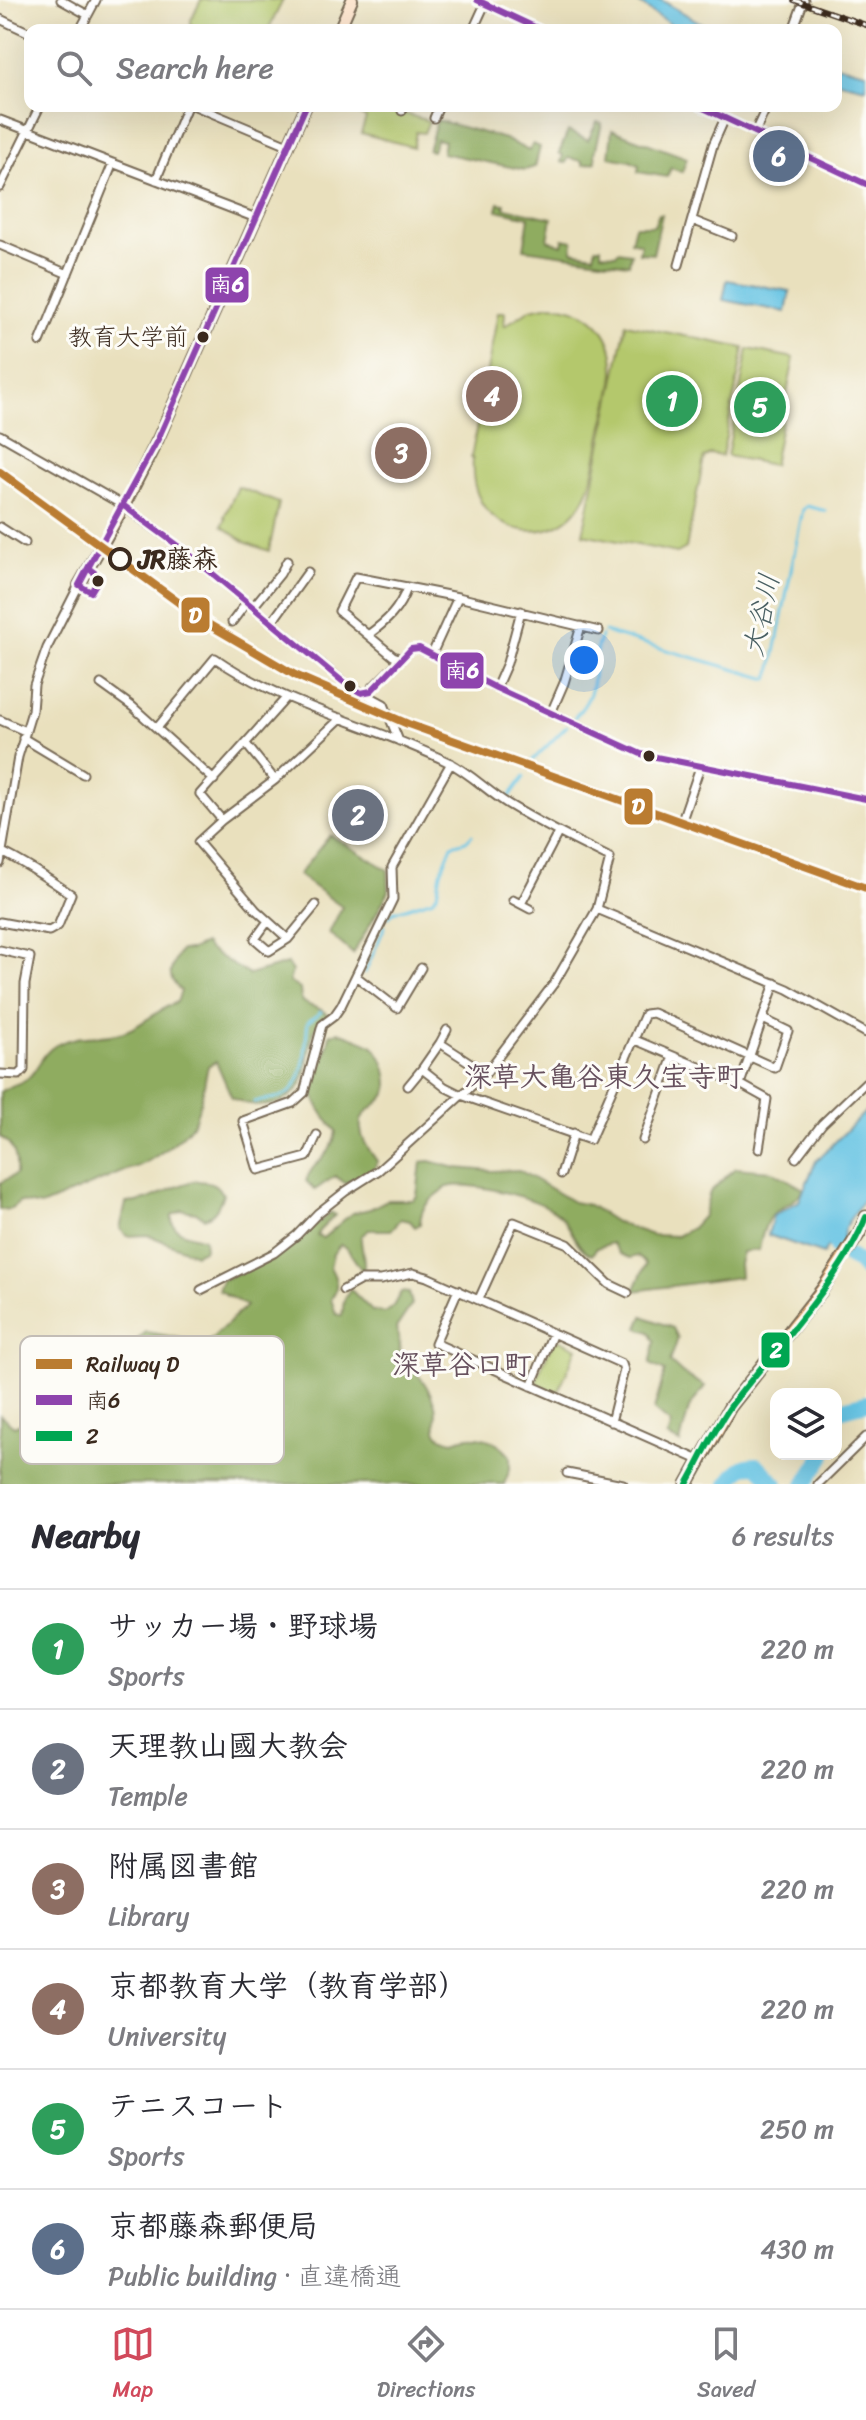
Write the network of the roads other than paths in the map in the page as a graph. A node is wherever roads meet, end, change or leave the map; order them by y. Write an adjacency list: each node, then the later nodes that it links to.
1 (61, 0): 7 (street)
2 (96, 0): 7 (street)
3 (352, 0): 10 (street)
4 (477, 0): 6 (street)
5 (804, 0): 13 (street)
6 (485, 4): 11 (street); 12 (street)
7 (88, 15): 9 (street)
8 (0, 19): 14 (street)
9 (83, 24)
10 (342, 24)
11 (476, 24)
12 (528, 24)
13 (795, 24)
14 (24, 30)
15 (37, 112): 25 (street)
16 (184, 112): 30 (street)
17 (209, 112): 28 (street)
18 (303, 112): 28 (street)
19 (436, 112): 22 (street)
20 (712, 112): 23 (street)
21 (764, 112): 26 (street)
22 (434, 118)
23 (725, 118): 26 (street); 34 (street)
24 (0, 120): 25 (street)
25 (28, 130): 27 (street); 29 (street); 32 (street)
26 (755, 132): 31 (street)
27 (34, 137)
28 (288, 145): 33 (street)
29 (113, 163): 30 (street); 38 (street)
30 (156, 180): 33 (street)
31 (866, 184)
32 (0, 187)
33 (256, 218): 41 (street)
34 (692, 220): 35 (street); 37 (street)
35 (732, 236)
36 (0, 245): 38 (street)
37 (679, 265)
38 (68, 274): 39 (street)
39 (40, 342)
40 (0, 435): 41 (street)
41 (124, 506): 46 (street); 49 (street)
42 (0, 527): 43 (street)
43 (25, 543)
44 (287, 561): 49 (street)
45 (308, 572): 52 (street)
46 (79, 585): 66 (street)
47 (407, 588): 48 (street); 55 (street); 55 (street)
48 (458, 597): 50 (street); 56 (street)
49 (250, 604): 51 (street); 52 (street)
50 (521, 611): 53 (street); 59 (street)
51 (232, 622)
52 (272, 622): 60 (street)
53 (581, 626): 54 (street); 62 (street)
54 (599, 631)
55 (368, 635): 57 (street)
56 (432, 654): 57 (street); 59 (street)
57 (401, 659): 60 (street)
58 (101, 684): 65 (street)
59 (496, 688): 62 (street)
60 (366, 694): 67 (street)
61 (286, 698): 63 (street); 65 (street); 68 (street)
62 (551, 713): 70 (street)
63 (341, 718): 67 (street); 73 (street)
64 (0, 720): 66 (street)
65 (157, 728): 72 (street)
66 (24, 734): 71 (street); 77 (street)
67 (399, 737): 69 (street)
68 (246, 744): 72 (street); 73 (street)
69 (451, 763): 78 (street); 89 (street)
70 (700, 767): 74 (street); 75 (street)
71 (83, 774)
72 (214, 780): 76 (street)
73 (275, 780): 76 (street)
74 (866, 799)
75 (683, 817)
76 (222, 820): 84 (street)
77 (3, 830): 79 (street)
78 (558, 833): 82 (street); 83 (street)
79 (2, 852): 80 (street); 85 (street)
80 (0, 863)
81 (316, 905): 86 (street)
82 (530, 909)
83 (597, 909): 90 (street); 99 (street)
84 (268, 921): 86 (street); 86 (street)
85 (0, 922)
86 (288, 939)
87 (0, 950): 100 (street)
88 (421, 968): 89 (street)
89 (359, 978): 106 (street)
90 (775, 983): 91 (street); 93 (street)
91 (763, 1019): 97 (street); 97 (street)
92 (447, 1030): 95 (street)
93 (866, 1033)
94 (635, 1040): 96 (street); 97 (street); 105 (street)
95 (440, 1043): 98 (street); 99 (street)
96 (673, 1056): 102 (street); 107 (street)
97 (751, 1056): 102 (street)
98 (422, 1069): 103 (street); 104 (street)
99 (486, 1073): 104 (street)
100 (0, 1074)
101 (866, 1082): 109 (street)
102 (740, 1084): 108 (street)
103 (408, 1086)
104 (461, 1095): 105 (street); 113 (street)
105 (574, 1133): 110 (street)
106 (317, 1135)
107 (643, 1140)
108 (759, 1149)
109 (796, 1158)
110 (561, 1174)
111 (866, 1217): 112 (main road)
112 (863, 1235): 122 (main road)
113 (201, 1290)
114 (343, 1290): 115 (street)
115 (458, 1290): 117 (street); 119 (street)
116 (628, 1293): 117 (street)
117 (479, 1299): 118 (street)
118 (553, 1333): 119 (street); 120 (street)
119 (531, 1386): 120 (street)
120 (611, 1422): 122 (street)
121 (866, 1437): 126 (street)
122 (699, 1460): 125 (main road)
123 (567, 1473): 124 (street)
124 (623, 1484)
125 (687, 1484)
126 (818, 1484)

